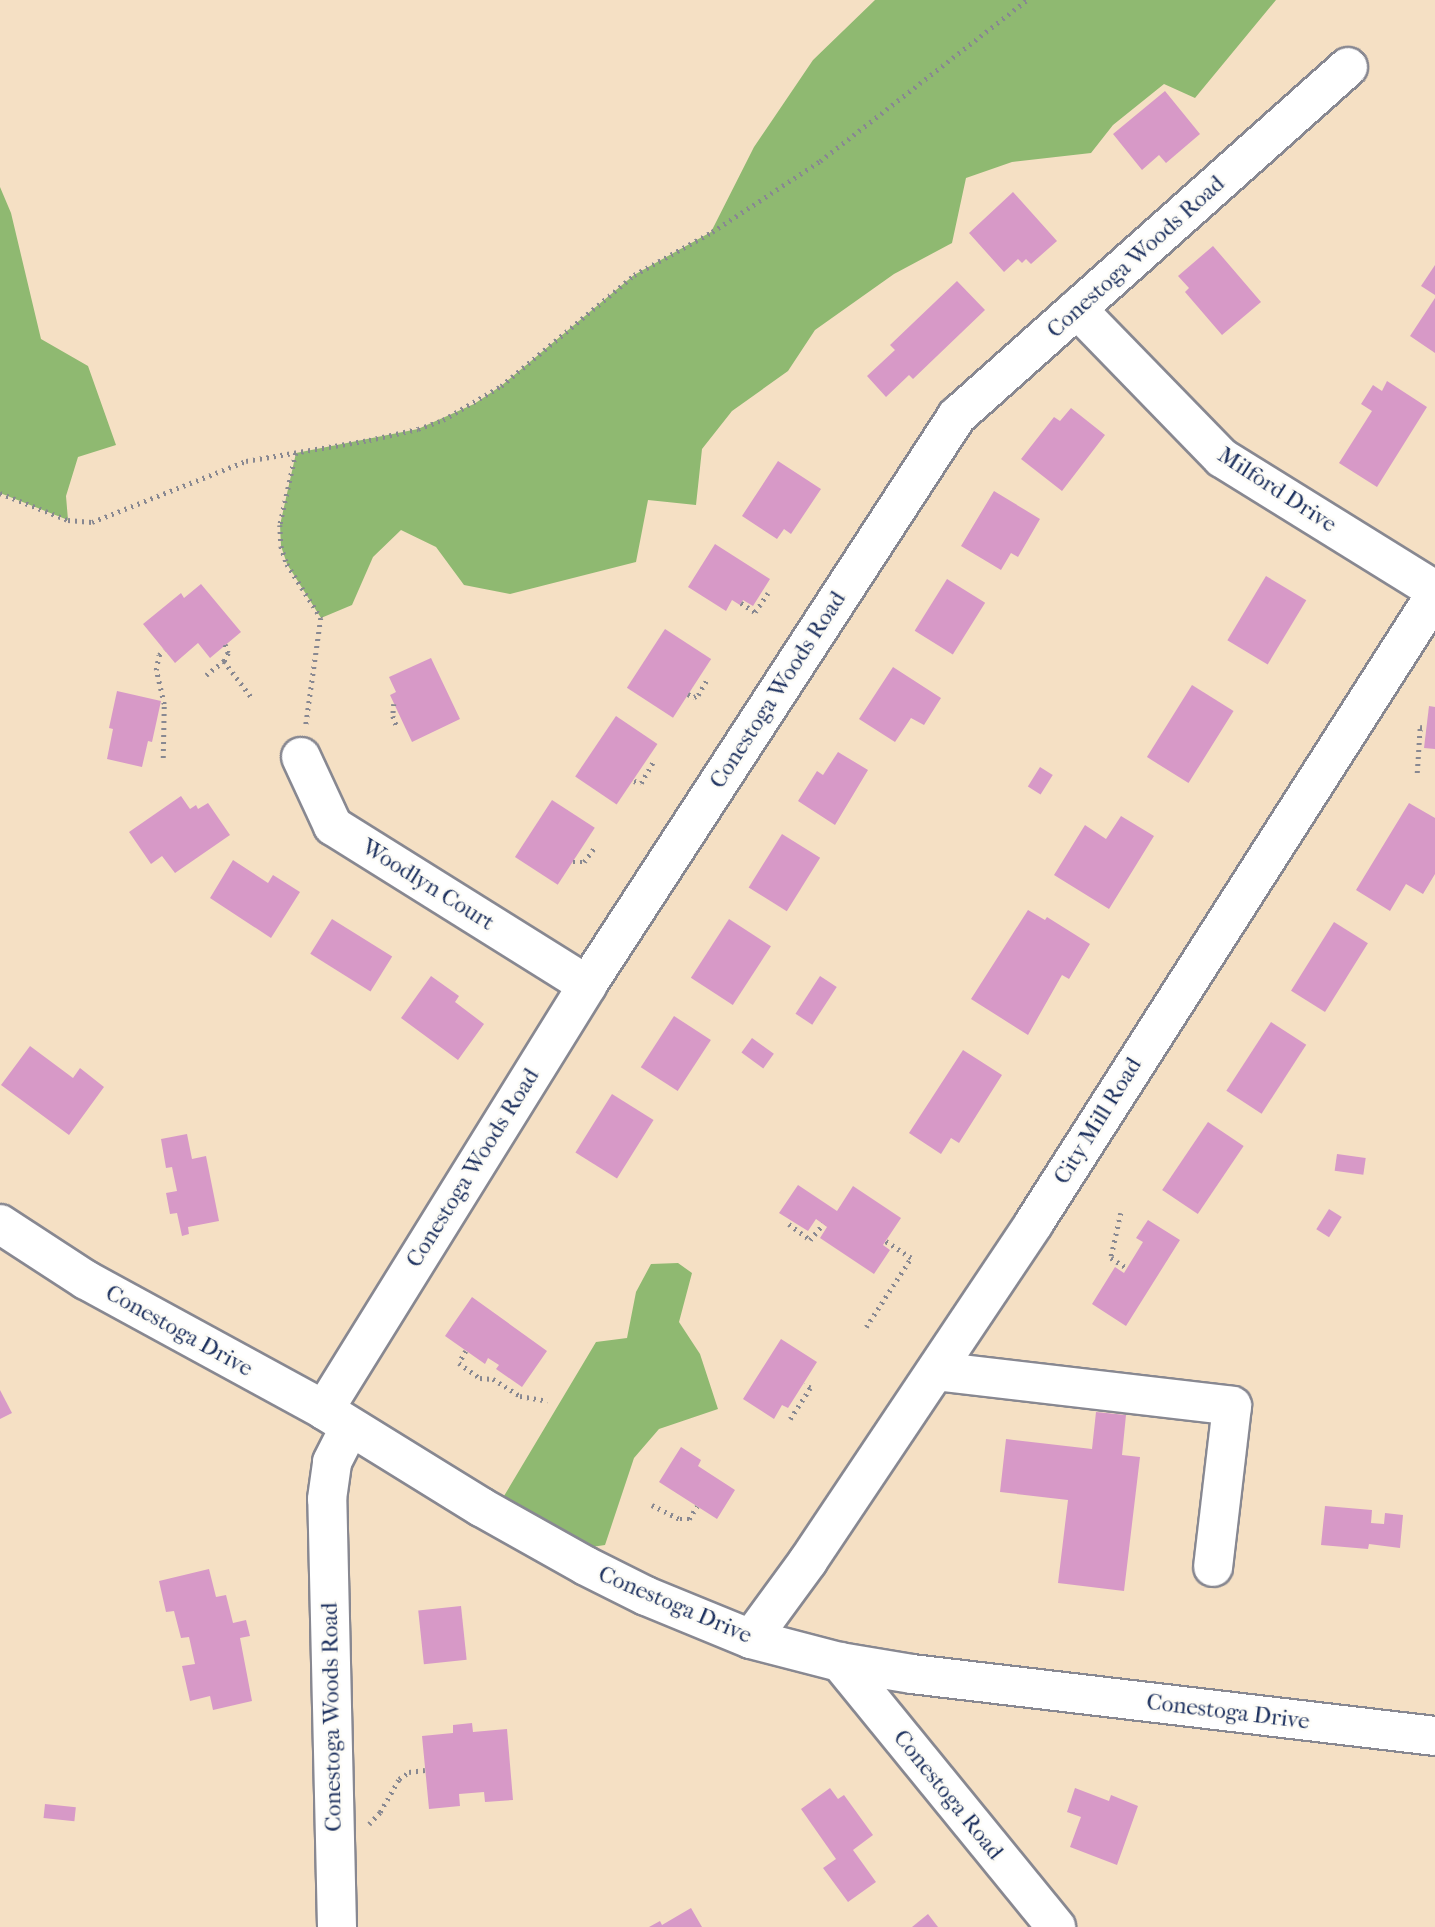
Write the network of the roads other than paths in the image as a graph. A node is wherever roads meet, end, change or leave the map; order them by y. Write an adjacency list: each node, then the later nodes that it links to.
1 (1348, 67): 2 (street, Conestoga Woods Road)
2 (1077, 309): 3 (street, Milford Drive); 5 (street, Conestoga Woods Road)
3 (1435, 593): 7 (street, City Mill Road)
4 (301, 757): 5 (street, Woodlyn Court)
5 (587, 985): 8 (street, Conestoga Woods Road)
6 (0, 1224): 8 (street, Conestoga Drive)
7 (936, 1371): 9 (street); 10 (street, City Mill Road)
8 (337, 1419): 10 (street, Conestoga Drive); 13 (street, Conestoga Woods Road)
9 (1213, 1567)
10 (751, 1639): 11 (street, Conestoga Drive)
11 (840, 1662): 12 (street, Conestoga Drive); 14 (street, Conestoga Road)
12 (1435, 1736)
13 (337, 1927)
14 (1056, 1927)

